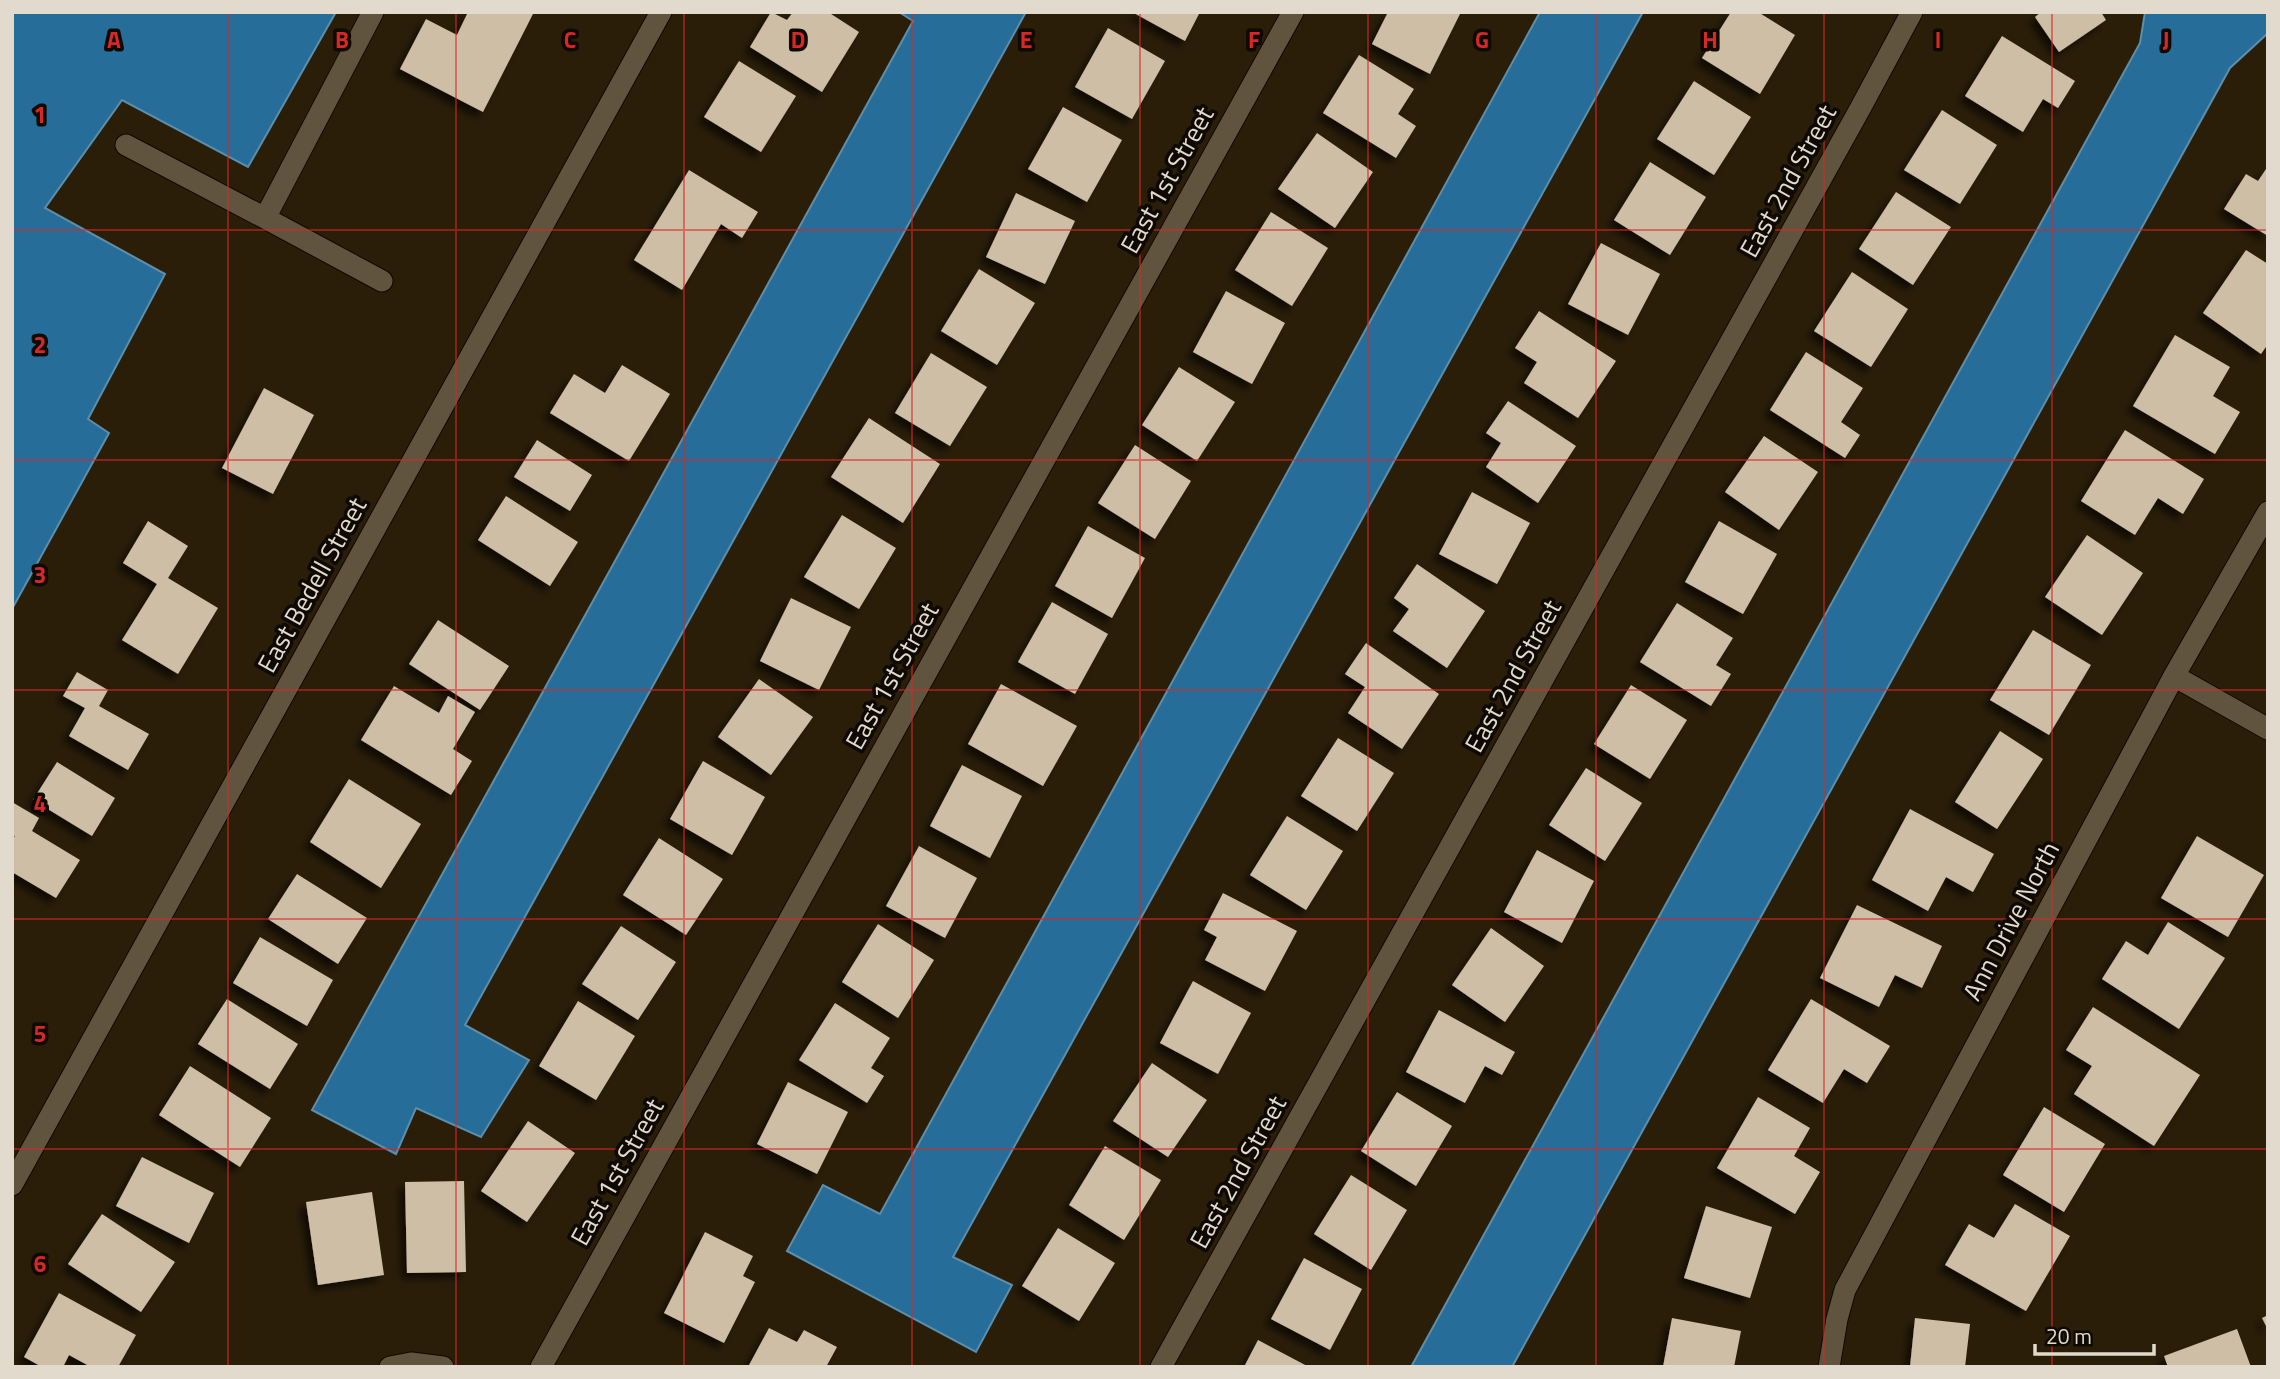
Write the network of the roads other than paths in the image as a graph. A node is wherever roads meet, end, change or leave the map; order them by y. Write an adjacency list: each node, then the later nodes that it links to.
1 (373, 12): 6 (street)
2 (661, 12): 11 (street, East Bedell Street)
3 (1293, 12): 14 (street, East 1st Street)
4 (1912, 12): 15 (street, East 2nd Street)
5 (126, 145): 6 (street)
6 (265, 219): 7 (street)
7 (382, 281)
8 (2268, 512): 9 (street, Ann Drive North)
9 (2174, 676): 10 (street); 16 (street, Ann Drive North)
10 (2268, 729)
11 (12, 1185)
12 (390, 1367): 13 (street)
13 (443, 1367)
14 (541, 1367)
15 (1161, 1367)
16 (1829, 1367)

